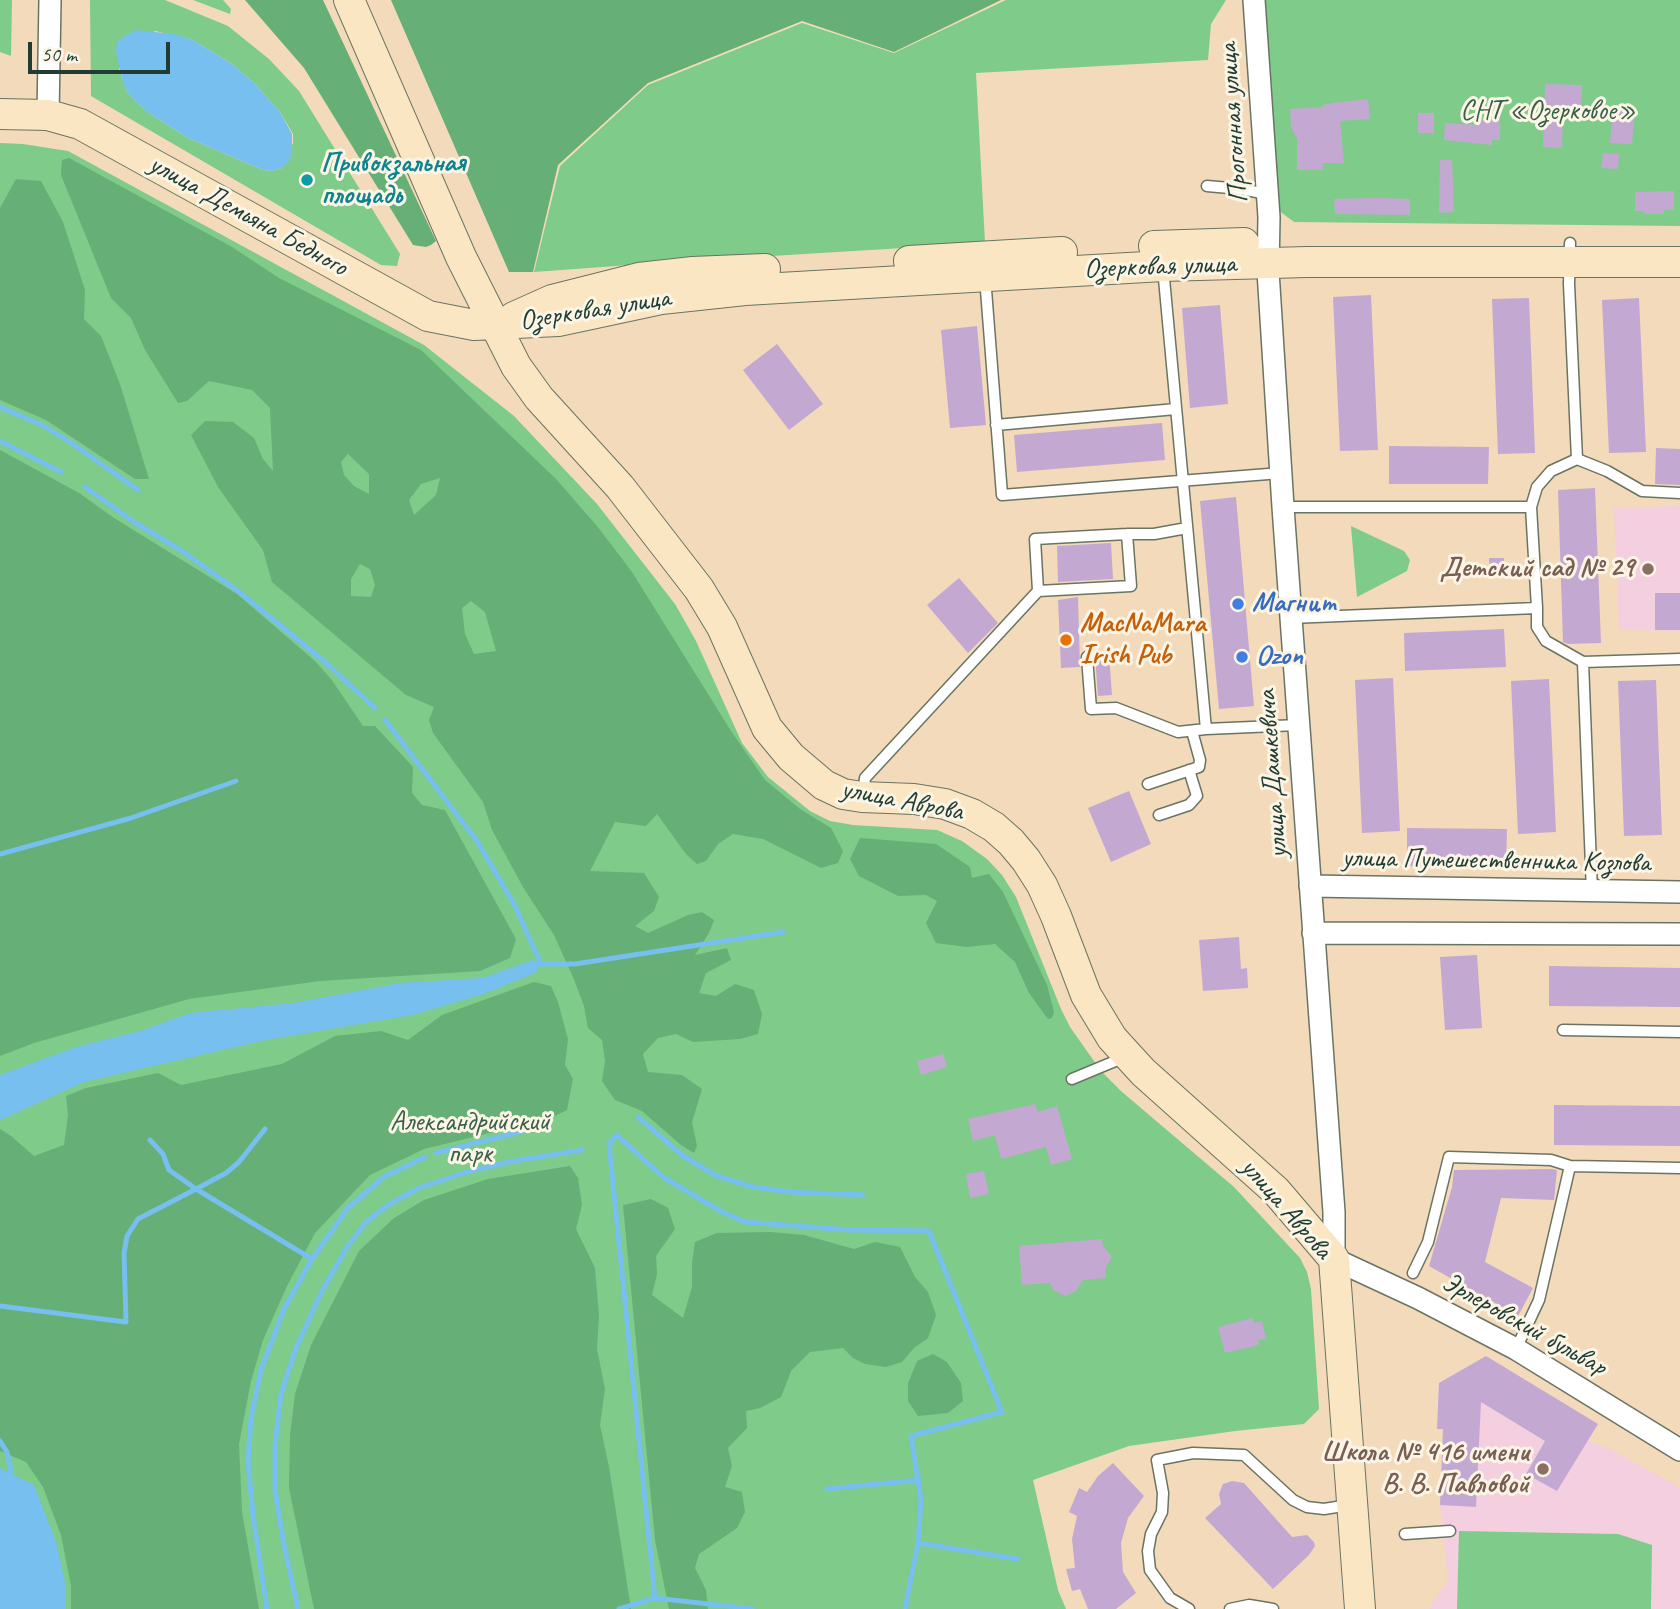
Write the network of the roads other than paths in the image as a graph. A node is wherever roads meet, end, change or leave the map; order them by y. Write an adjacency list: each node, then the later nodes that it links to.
1 (50, 0): 5 (street)
2 (349, 0): 14 (street, улица Аврова)
3 (1254, 0): 7 (street, Прогонная улица)
4 (0, 114): 5 (street, улица Демьяна Бедного)
5 (48, 115): 14 (street, улица Демьяна Бедного)
6 (1207, 186): 7 (lane)
7 (1267, 194): 10 (street, Прогонная улица)
8 (1680, 243): 9 (street, Озерковая улица)
9 (1569, 252): 10 (street, Озерковая улица); 11 (street, Озерковая улица); 17 (lane)
10 (1268, 253): 12 (street, Озерковая улица); 13 (street, Озерковая улица); 18 (street, улица Дашкевича)
11 (1680, 262)
12 (1163, 266): 13 (street, Озерковая улица); 15 (lane)
13 (984, 267): 14 (street, Озерковая улица); 16 (lane)
14 (494, 326): 36 (street, улица Аврова)
15 (1176, 410): 16 (lane); 19 (lane)
16 (996, 425): 19 (lane)
17 (1577, 459): 20 (lane); 22 (lane)
18 (1281, 473): 19 (lane); 21 (street, улица Дашкевича)
19 (1182, 480): 23 (lane)
20 (1680, 494)
21 (1283, 507): 22 (lane); 27 (street, улица Дашкевича)
22 (1531, 507): 26 (lane)
23 (1187, 528): 24 (lane); 32 (lane)
24 (1127, 534): 25 (lane); 25 (lane)
25 (1038, 591): 36 (lane)
26 (1537, 608): 27 (lane); 30 (lane)
27 (1290, 618): 31 (street, улица Дашкевича)
28 (1087, 657): 33 (lane)
29 (1680, 659): 30 (lane)
30 (1583, 662): 39 (lane)
31 (1298, 725): 32 (lane); 38 (street, улица Дашкевича)
32 (1206, 729): 33 (lane)
33 (1192, 731): 34 (lane)
34 (1189, 770): 35 (lane); 37 (lane)
35 (1148, 784)
36 (862, 797): 45 (street, улица Аврова)
37 (1159, 815)
38 (1310, 886): 39 (street, улица Путешественника Козлова); 41 (street, улица Дашкевича)
39 (1592, 892): 40 (street, улица Путешественника Козлова)
40 (1680, 892)
41 (1313, 933): 42 (street); 49 (street, улица Дашкевича)
42 (1680, 934)
43 (1563, 1030): 44 (lane)
44 (1680, 1032)
45 (1128, 1056): 46 (lane); 49 (street, улица Аврова)
46 (1072, 1079)
47 (1570, 1167): 48 (lane); 50 (lane); 51 (lane)
48 (1680, 1168)
49 (1334, 1259): 51 (street, Эрлеровский бульвар); 53 (street, улица Аврова)
50 (1413, 1273)
51 (1516, 1349): 52 (street, Эрлеровский бульвар)
52 (1680, 1450)
53 (1352, 1505): 56 (street, улица Аврова); 57 (lane)
54 (1450, 1531): 55 (lane)
55 (1405, 1534)
56 (1363, 1605)
57 (1189, 1609)
58 (1230, 1609): 59 (lane)
59 (1273, 1609)

